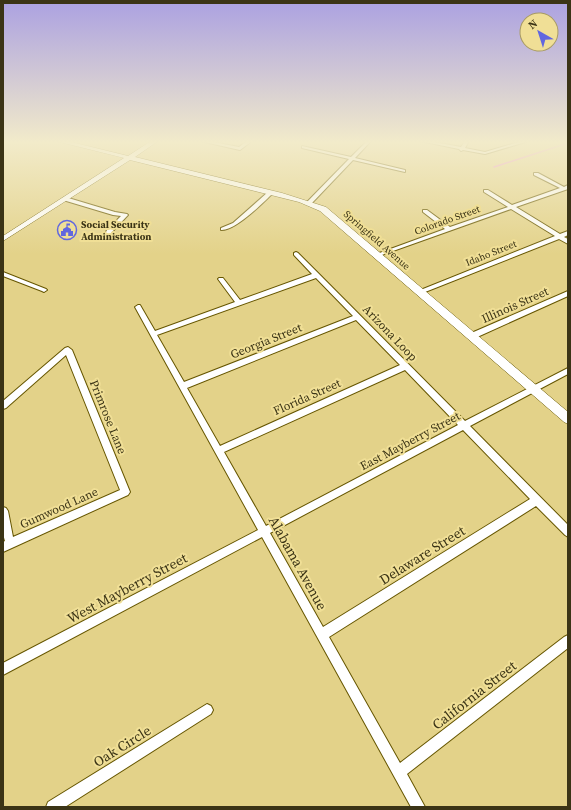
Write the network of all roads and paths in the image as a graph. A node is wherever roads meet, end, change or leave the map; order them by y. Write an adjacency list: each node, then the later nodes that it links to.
1 (96, 179): 8 (main road)
2 (215, 179): 7 (main road, Springfield Avenue)
3 (332, 179): 9 (street)
4 (547, 179): 5 (street)
5 (566, 187): 10 (street, Colorado Street)
6 (486, 191): 10 (street)
7 (270, 193): 9 (main road, Springfield Avenue); 12 (street)
8 (65, 199): 16 (street); 17 (main road)
9 (309, 203): 20 (main road, Springfield Avenue)
10 (511, 207): 13 (street, Colorado Street); 15 (street)
11 (425, 211): 13 (street)
12 (223, 229)
13 (449, 229): 20 (street, Colorado Street)
14 (568, 233): 15 (street, Idaho Street)
15 (560, 237): 18 (street); 25 (street, Idaho Street)
16 (106, 238)
17 (3, 239)
18 (568, 242)
19 (296, 254): 22 (street, Arizona Loop)
20 (377, 255): 25 (main road, Springfield Avenue)
21 (3, 274): 24 (street)
22 (317, 275): 27 (street); 29 (street, Arizona Loop)
23 (221, 279): 27 (street)
24 (44, 290)
25 (420, 292): 31 (main road, Springfield Avenue)
26 (568, 293): 31 (street, Illinois Street)
27 (240, 303): 30 (street)
28 (138, 307): 30 (street, Alabama Avenue)
29 (357, 317): 32 (street, Arizona Loop); 34 (street, Georgia Street)
30 (153, 334): 34 (street, Alabama Avenue)
31 (472, 336): 35 (main road, Springfield Avenue)
32 (406, 366): 38 (street, Arizona Loop); 39 (street, Florida Street)
33 (568, 371): 35 (street, East Mayberry Street)
34 (182, 386): 39 (street, Alabama Avenue)
35 (533, 389): 37 (main road, Springfield Avenue); 38 (street, East Mayberry Street)
36 (3, 406): 40 (street, Primrose Lane)
37 (568, 419)
38 (464, 426): 41 (street, Arizona Loop); 43 (street, East Mayberry Street)
39 (218, 451): 43 (street, Alabama Avenue)
40 (125, 492): 45 (street, Gumwood Lane)
41 (537, 500): 44 (street, Arizona Loop); 46 (street, Delaware Street)
42 (3, 511): 45 (street)
43 (264, 531): 46 (street, Alabama Avenue); 48 (street, West Mayberry Street)
44 (568, 532)
45 (6, 546)
46 (322, 635): 50 (street, Alabama Avenue)
47 (568, 641): 50 (street, California Street)
48 (3, 669)
49 (207, 710): 51 (street, Oak Circle)
50 (398, 772): 52 (street, Alabama Avenue)
51 (54, 807)
52 (418, 807)

